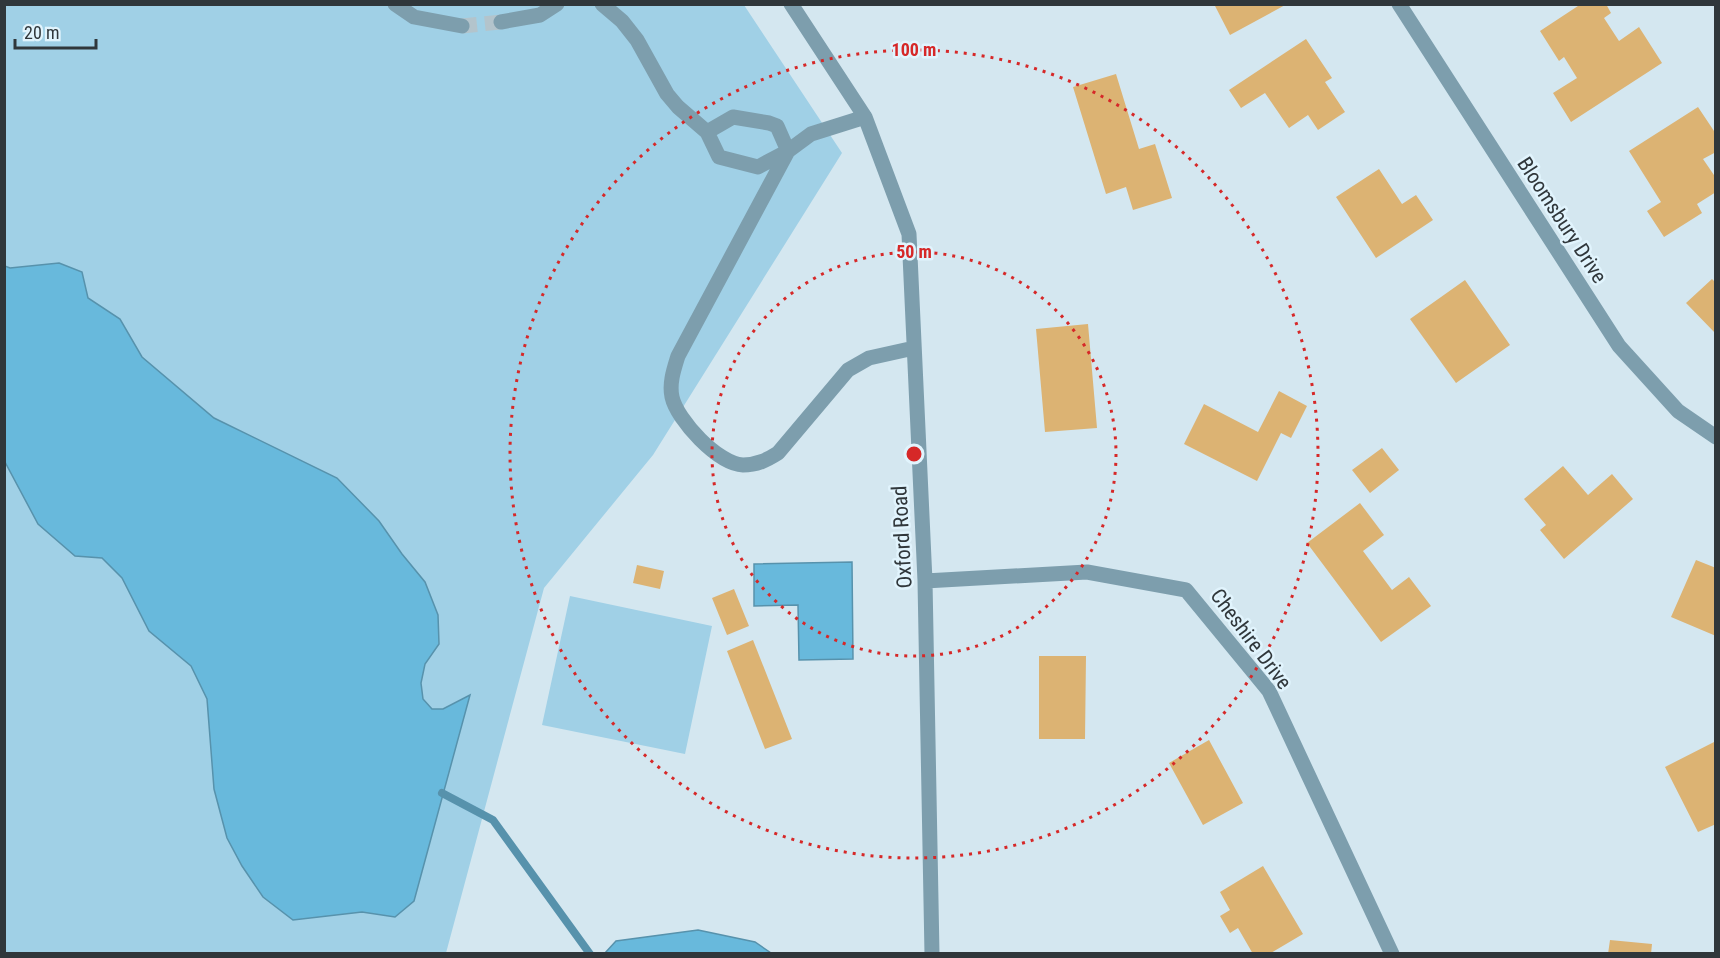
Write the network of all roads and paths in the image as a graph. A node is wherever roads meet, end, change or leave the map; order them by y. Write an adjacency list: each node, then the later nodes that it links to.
1 (395, 4): 7 (street)
2 (557, 4): 6 (street)
3 (602, 4): 9 (street)
4 (791, 4): 8 (street, Oxford Road)
5 (1399, 4): 12 (street, Bloomsbury Drive)
6 (501, 22)
7 (462, 26)
8 (865, 117): 10 (street); 11 (street, Oxford Road)
9 (707, 132): 10 (street); 10 (street)
10 (788, 151): 11 (street)
11 (914, 348): 13 (street, Oxford Road)
12 (1716, 436)
13 (925, 581): 14 (street, Oxford Road); 15 (street, Cheshire Drive)
14 (932, 954)
15 (1392, 954)

